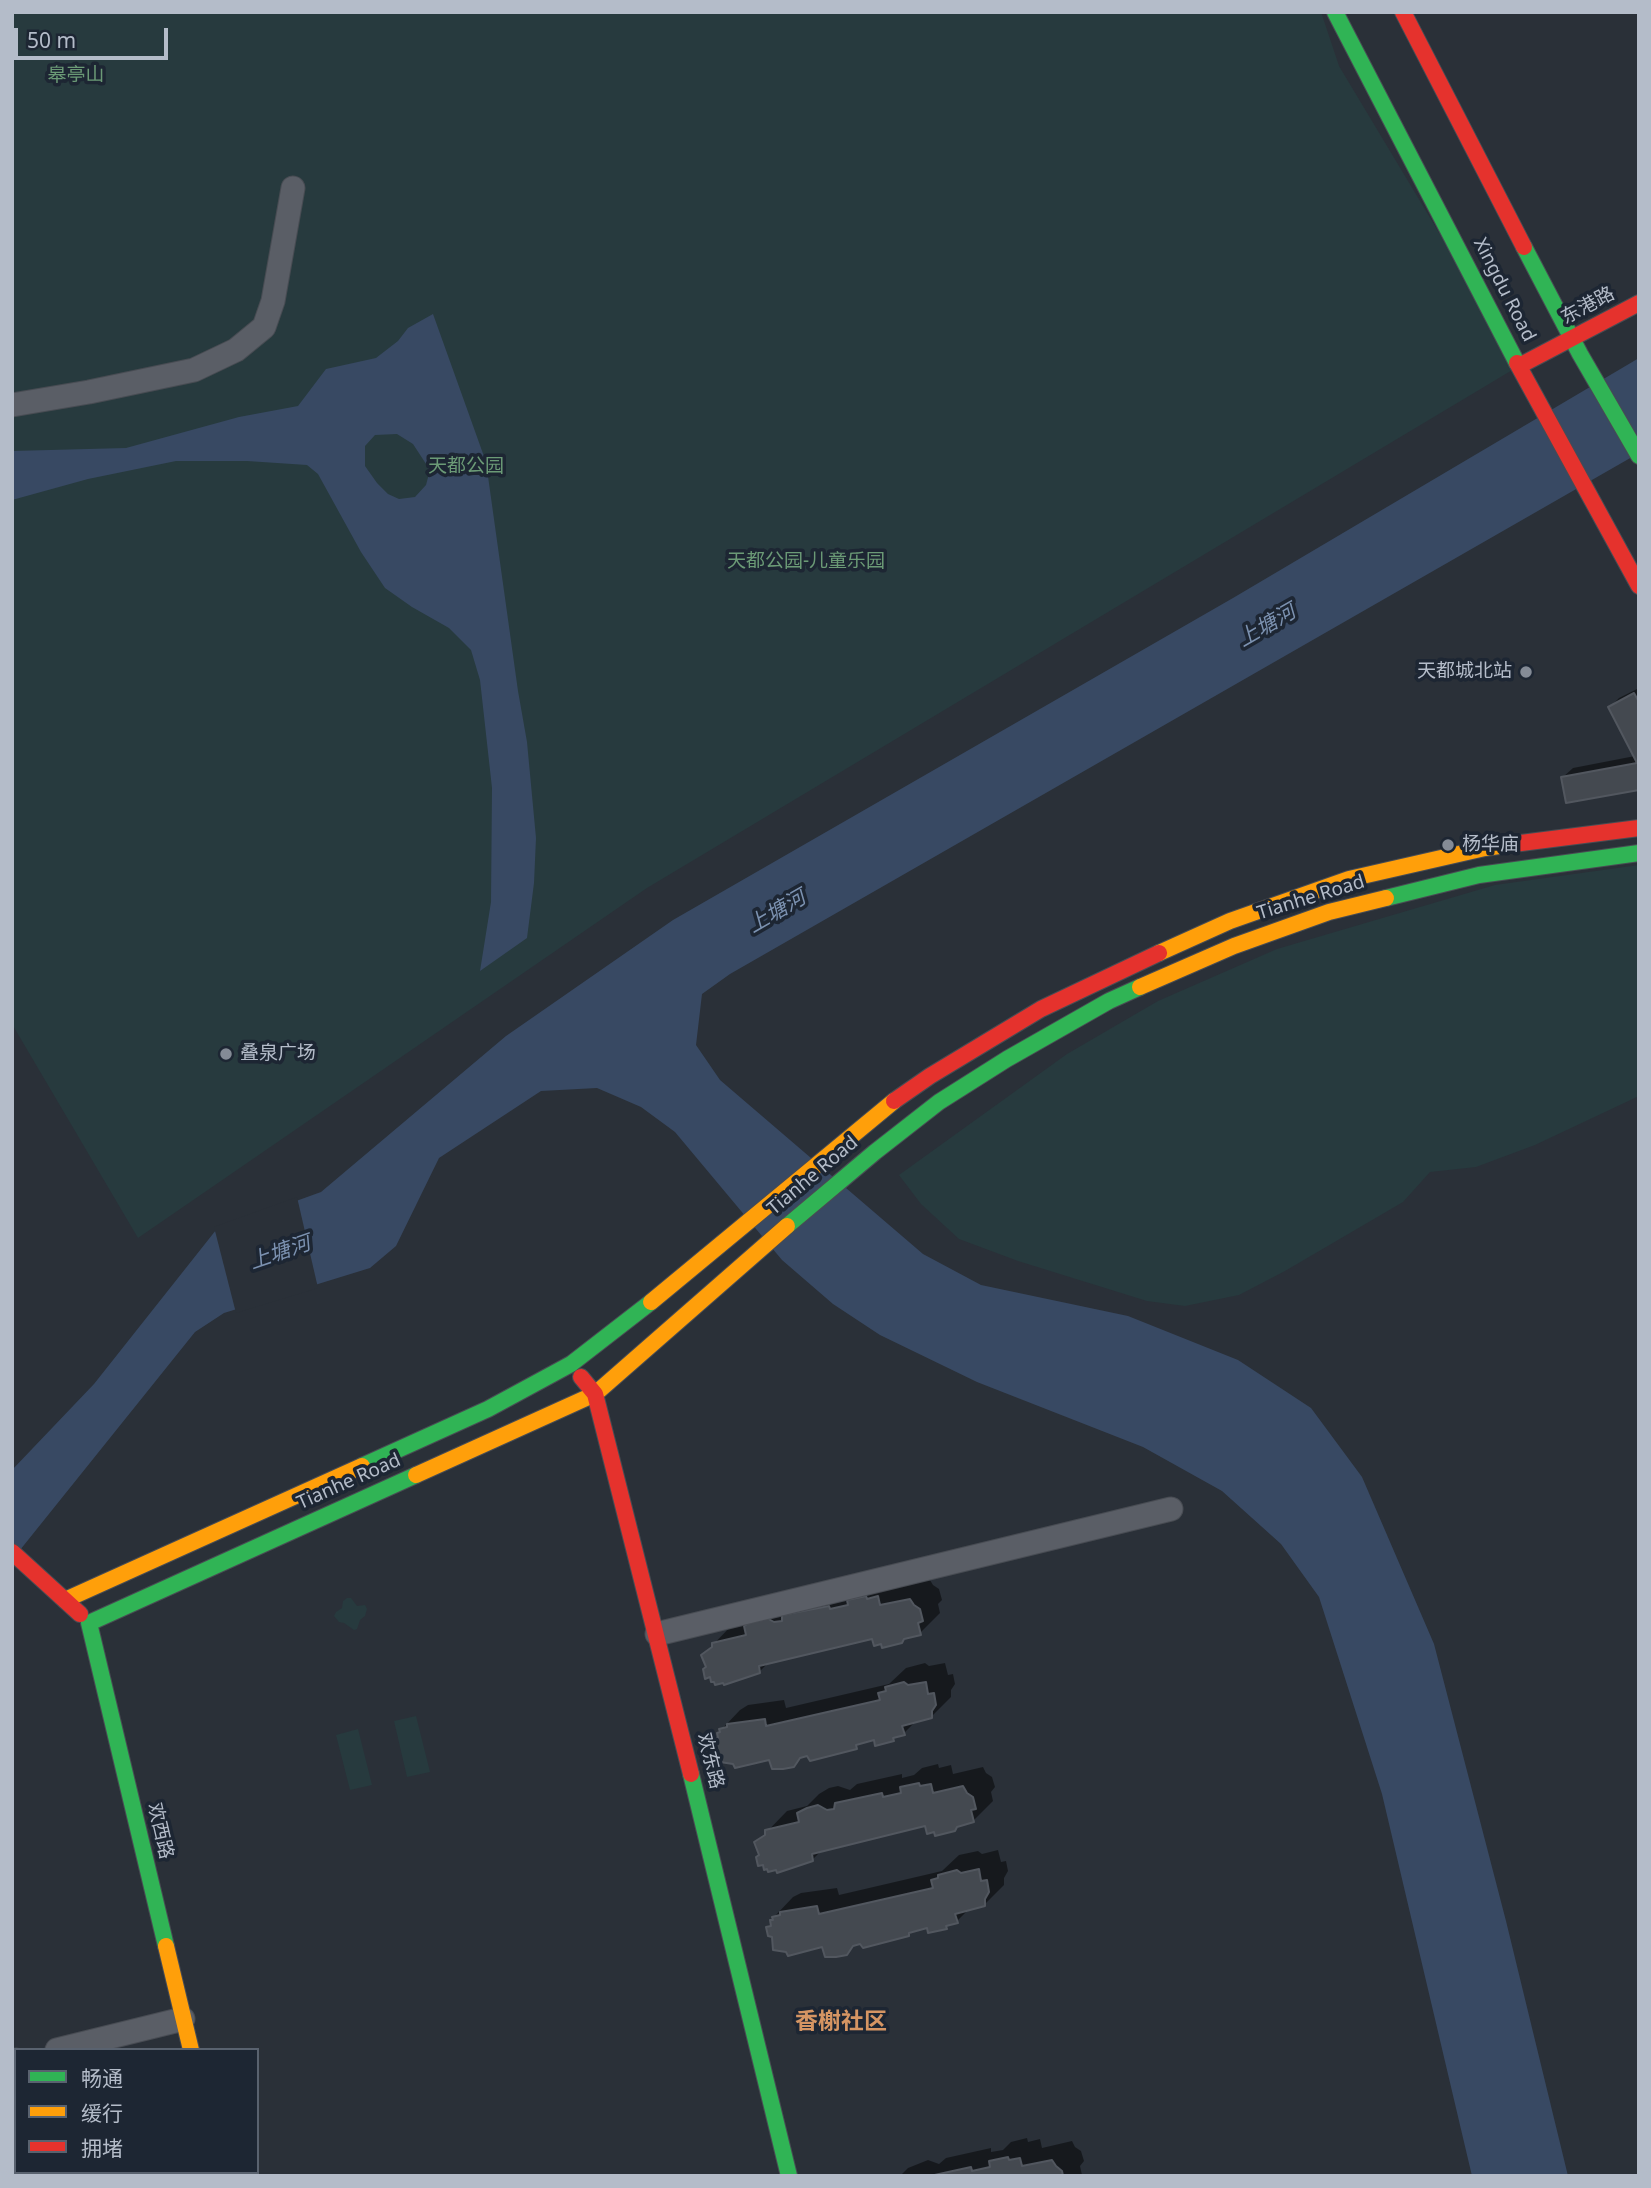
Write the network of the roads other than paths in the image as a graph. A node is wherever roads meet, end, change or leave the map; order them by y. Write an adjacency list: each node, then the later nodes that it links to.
1 (1335, 12): 6 (main road, Xingdu Road)
2 (1403, 12): 5 (main road, Xingdu Road)
3 (293, 188): 7 (street)
4 (1639, 303): 5 (main road, 东港路)
5 (1572, 339): 6 (main road, 东港路); 8 (main road, Xingdu Road)
6 (1523, 373): 9 (main road, Xingdu Road)
7 (12, 405)
8 (1639, 456)
9 (1639, 586)
10 (1639, 828): 12 (main road, Tianhe Road)
11 (1639, 853): 13 (main road, Tianhe Road)
12 (571, 1364): 13 (main road, 欢东路); 16 (main road, Tianhe Road)
13 (595, 1394): 17 (main road, Tianhe Road); 18 (main road, 欢东路)
14 (1171, 1509): 18 (street)
15 (12, 1552): 16 (main road)
16 (65, 1600): 17 (main road)
17 (89, 1623): 19 (main road, 欢西路)
18 (657, 1634): 22 (main road, 欢东路)
19 (183, 2019): 20 (street); 21 (main road, 欢西路)
20 (65, 2048)
21 (190, 2048)
22 (789, 2176)

